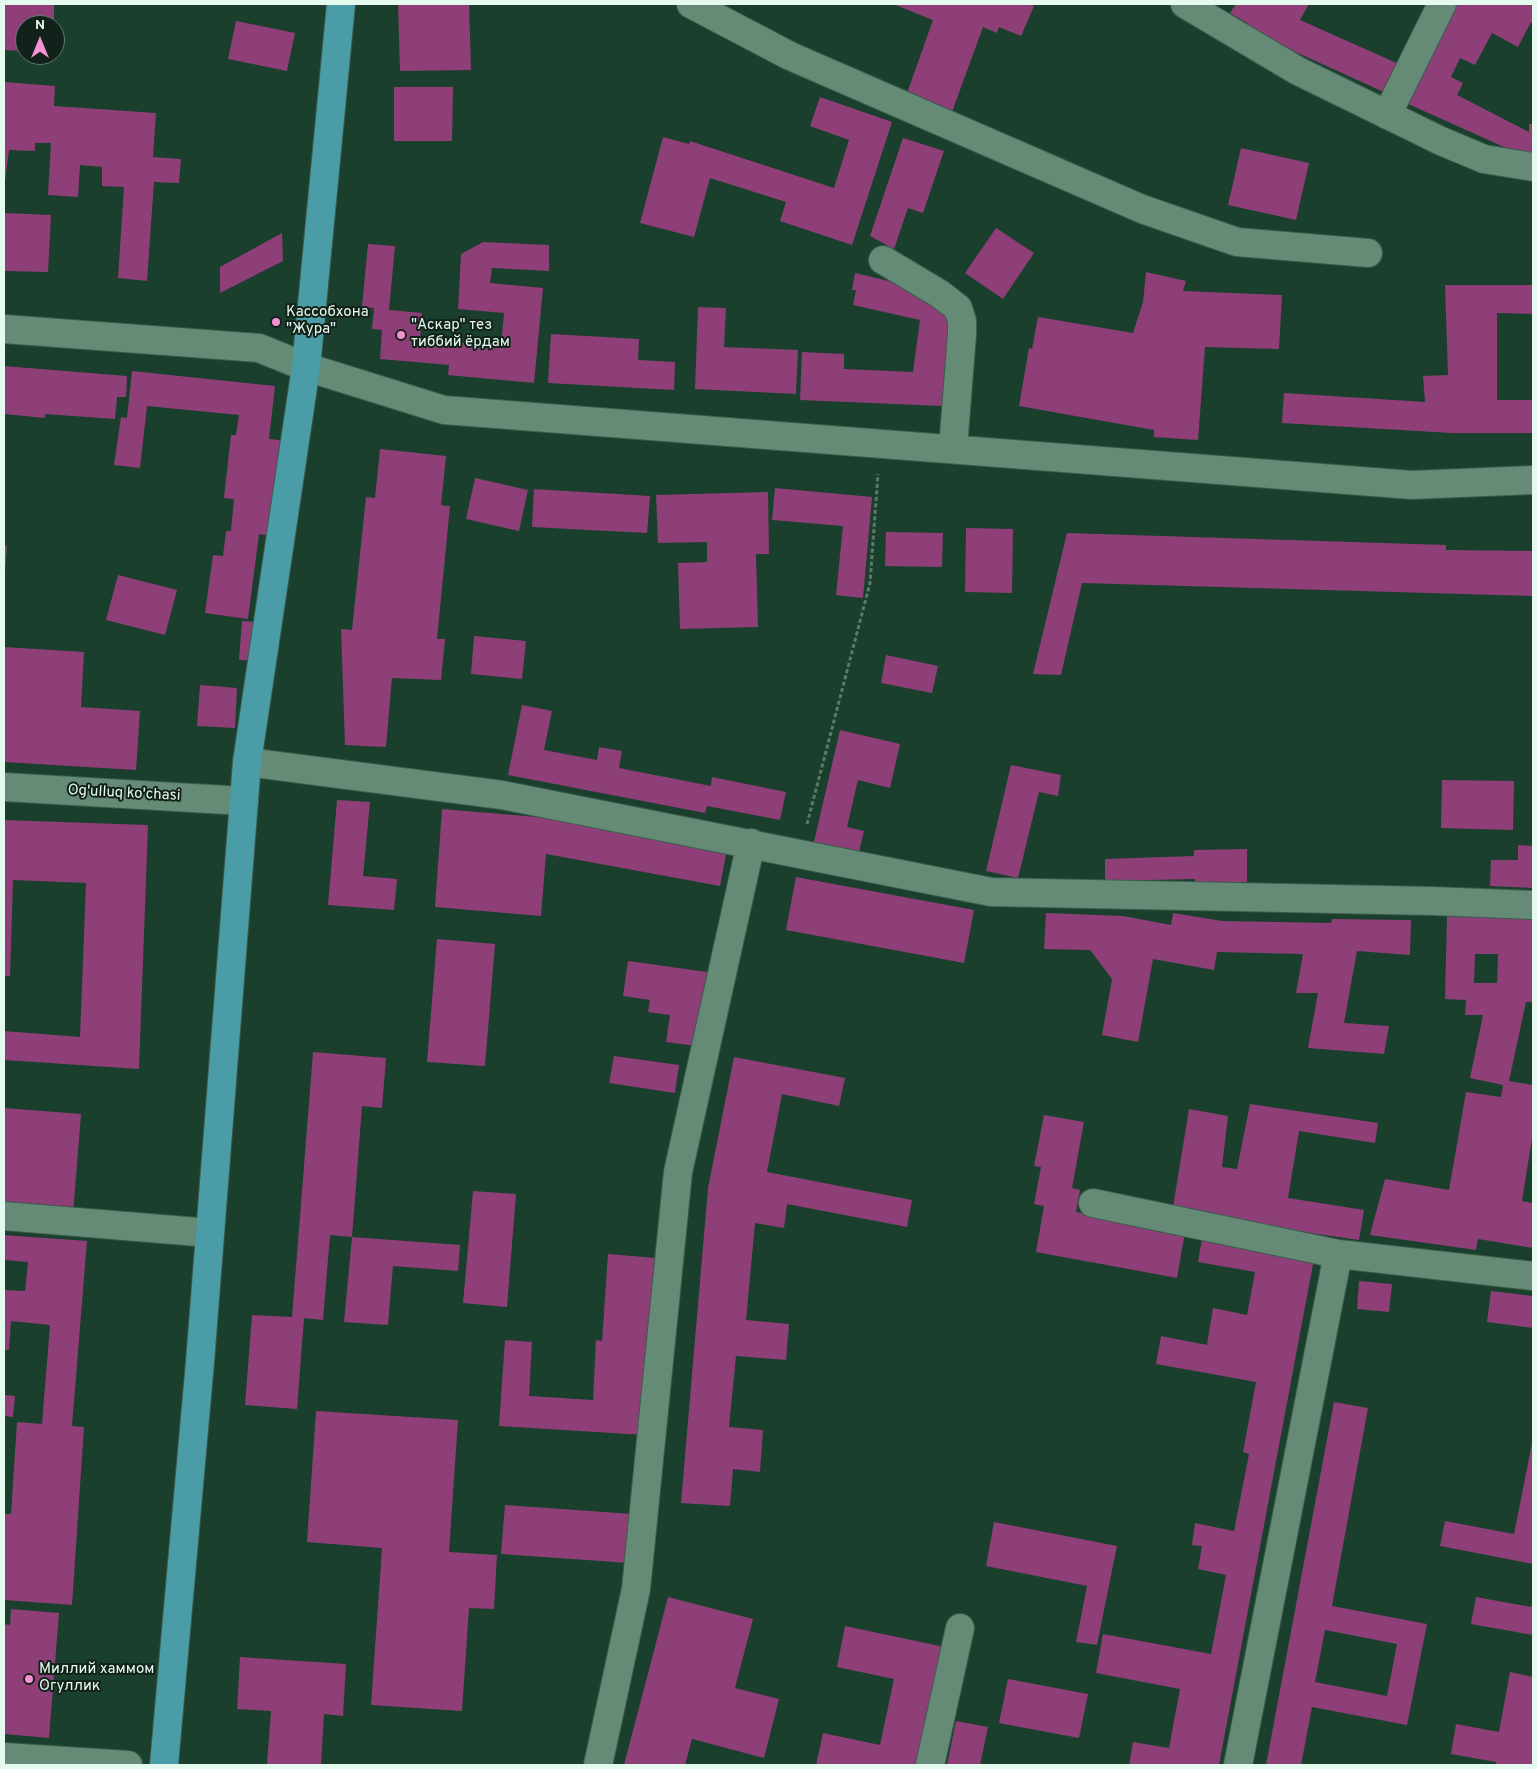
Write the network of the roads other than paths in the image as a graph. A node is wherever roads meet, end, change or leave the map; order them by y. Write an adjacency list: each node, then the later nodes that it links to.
1 (341, 4): 10 (main road)
2 (691, 4): 7 (street)
3 (1185, 4): 5 (street)
4 (1442, 4): 5 (street)
5 (1387, 115): 6 (street)
6 (1533, 167)
7 (1368, 253)
8 (883, 260): 11 (street)
9 (4, 329): 10 (street)
10 (306, 367): 11 (street); 13 (main road)
11 (953, 448): 12 (street)
12 (1533, 480)
13 (247, 762): 15 (main road); 16 (street)
14 (4, 787): 15 (street, Og'ulluq ko'chasi)
15 (244, 801): 20 (main road)
16 (751, 843): 17 (street); 27 (street)
17 (1533, 905)
18 (1093, 1203): 21 (street)
19 (4, 1216): 20 (street)
20 (210, 1233): 26 (main road)
21 (1338, 1254): 22 (street); 29 (street)
22 (1533, 1276)
23 (960, 1628): 28 (street)
24 (4, 1757): 25 (street)
25 (128, 1765)
26 (164, 1765)
27 (598, 1765)
28 (930, 1765)
29 (1238, 1765)

